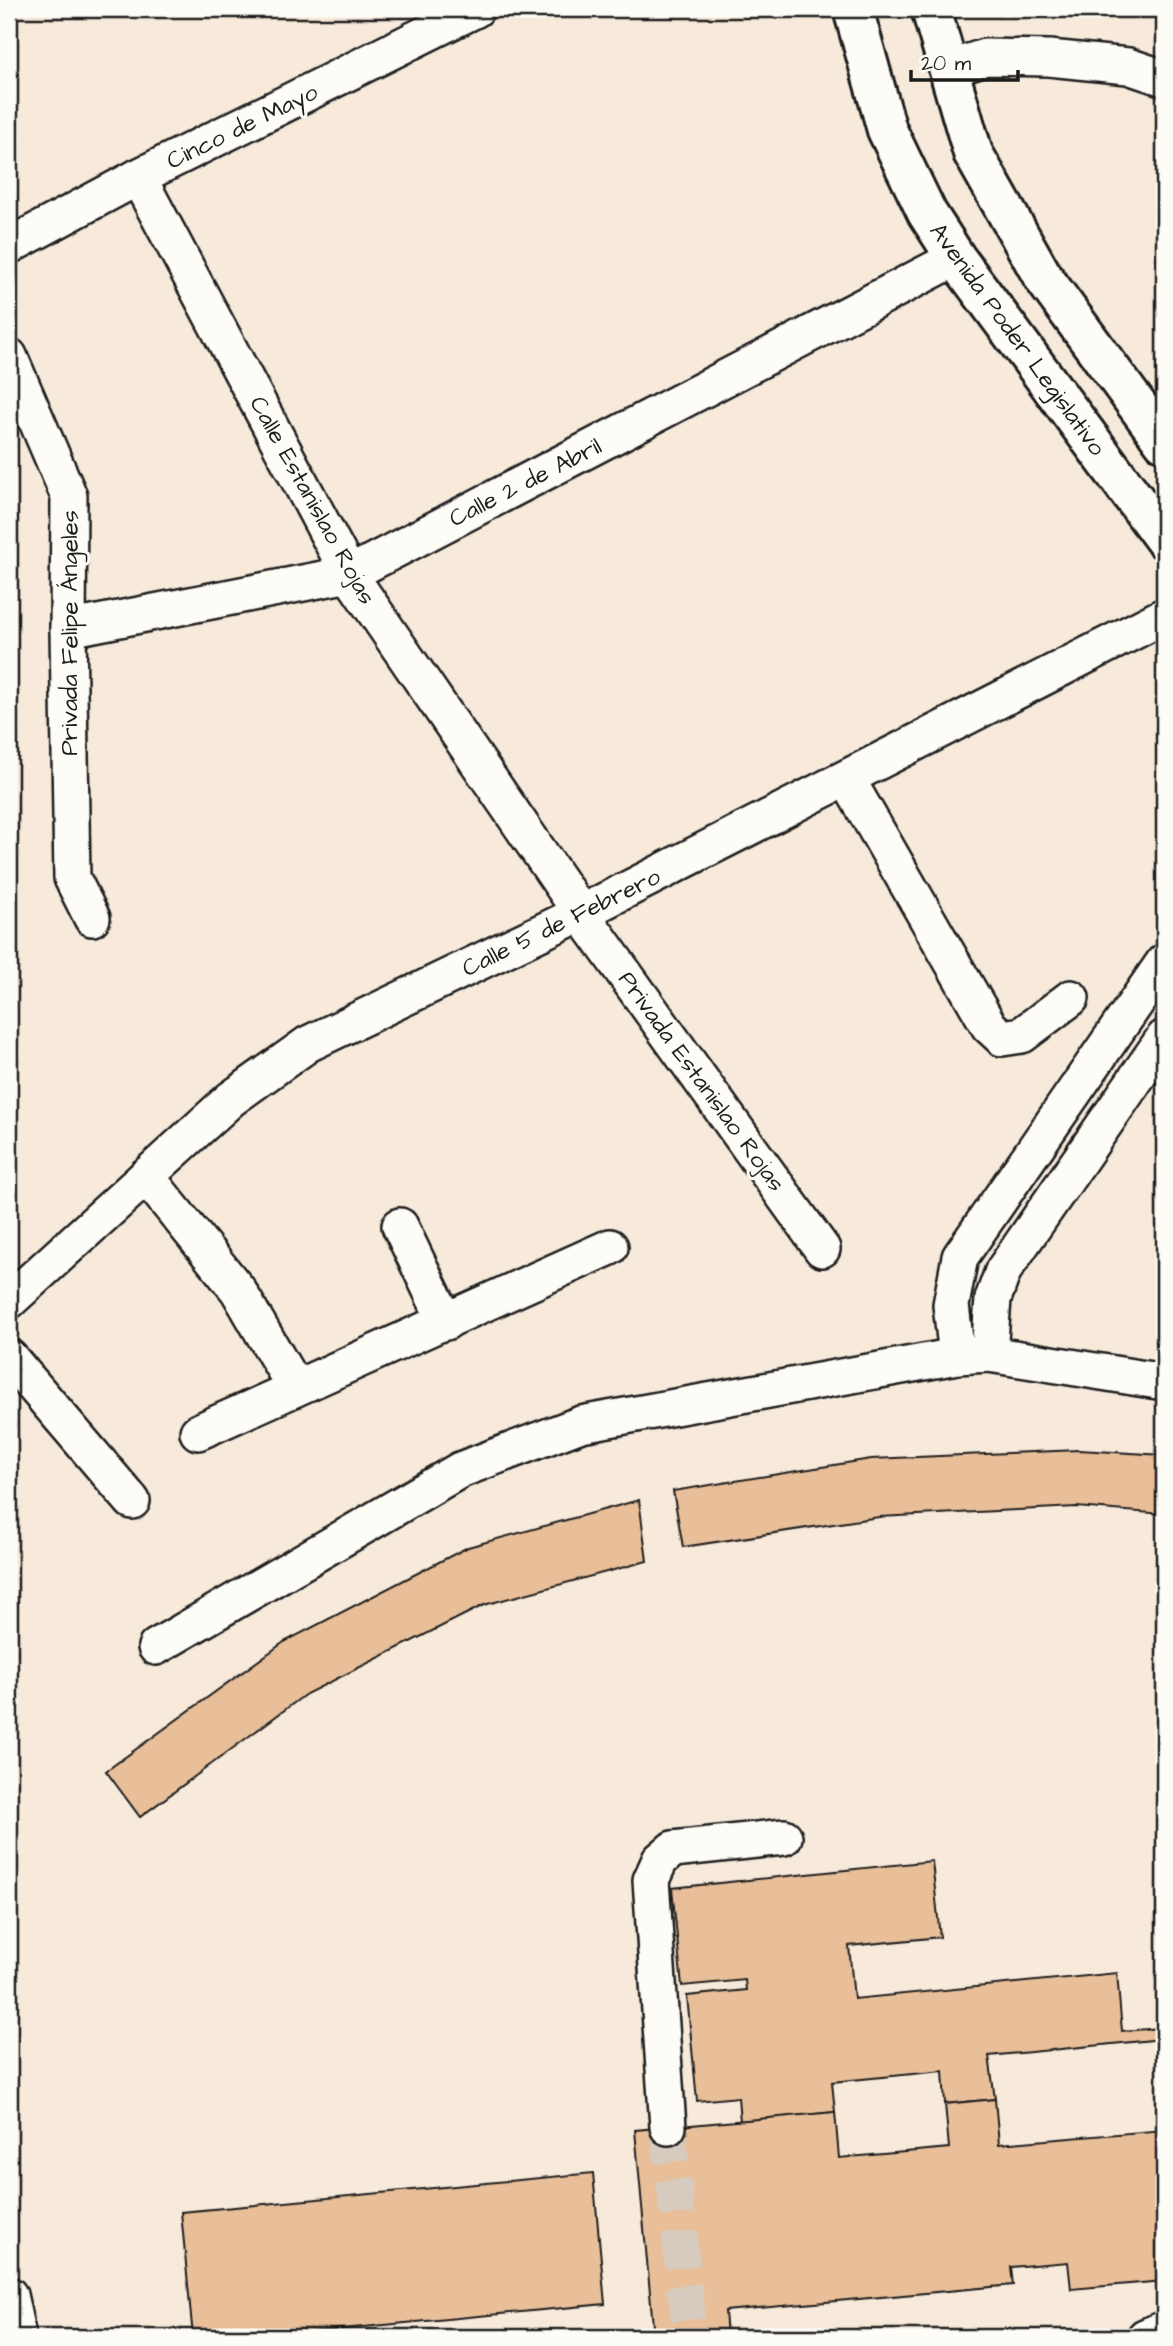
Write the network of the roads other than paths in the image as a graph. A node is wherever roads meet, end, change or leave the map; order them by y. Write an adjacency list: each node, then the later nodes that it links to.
1 (476, 9): 6 (street, Cinco de Mayo)
2 (853, 9): 8 (main road, Avenida Poder Legislativo)
3 (931, 9): 4 (main road)
4 (948, 69): 5 (street); 10 (main road)
5 (1164, 78)
6 (138, 177): 7 (street, Cinco de Mayo); 12 (street, Calle Estanislao Rojas)
7 (9, 246)
8 (956, 258): 11 (main road, Avenida Poder Legislativo); 12 (street, Calle 2 de Abril)
9 (9, 356): 14 (street, Privada Felipe Ángeles)
10 (1164, 442)
11 (1164, 539)
12 (349, 574): 14 (street, Calle 2 de Abril); 16 (street, Calle Estanislao Rojas)
13 (1164, 616): 15 (street, Calle 5 de Febrero)
14 (68, 629): 17 (street, Privada Felipe Ángeles)
15 (847, 779): 16 (street, Calle 5 de Febrero); 19 (street)
16 (581, 913): 21 (street, Calle 5 de Febrero); 24 (street, Privada Estanislao Rojas)
17 (92, 918)
18 (1164, 962): 27 (street)
19 (1071, 998)
20 (1164, 1038): 27 (street)
21 (146, 1176): 25 (street, Calle 5 de Febrero); 30 (street)
22 (400, 1226): 26 (street)
23 (610, 1247): 26 (street)
24 (822, 1249)
25 (9, 1301)
26 (446, 1322): 30 (street)
27 (973, 1355): 29 (street); 33 (street)
28 (9, 1357): 32 (street)
29 (1164, 1382)
30 (295, 1388): 31 (street)
31 (198, 1432)
32 (132, 1501)
33 (156, 1647)
34 (784, 1838): 35 (street)
35 (668, 2127)
36 (9, 2295): 38 (street)
37 (1164, 2329): 39 (street)
38 (18, 2337)
39 (1145, 2337)

